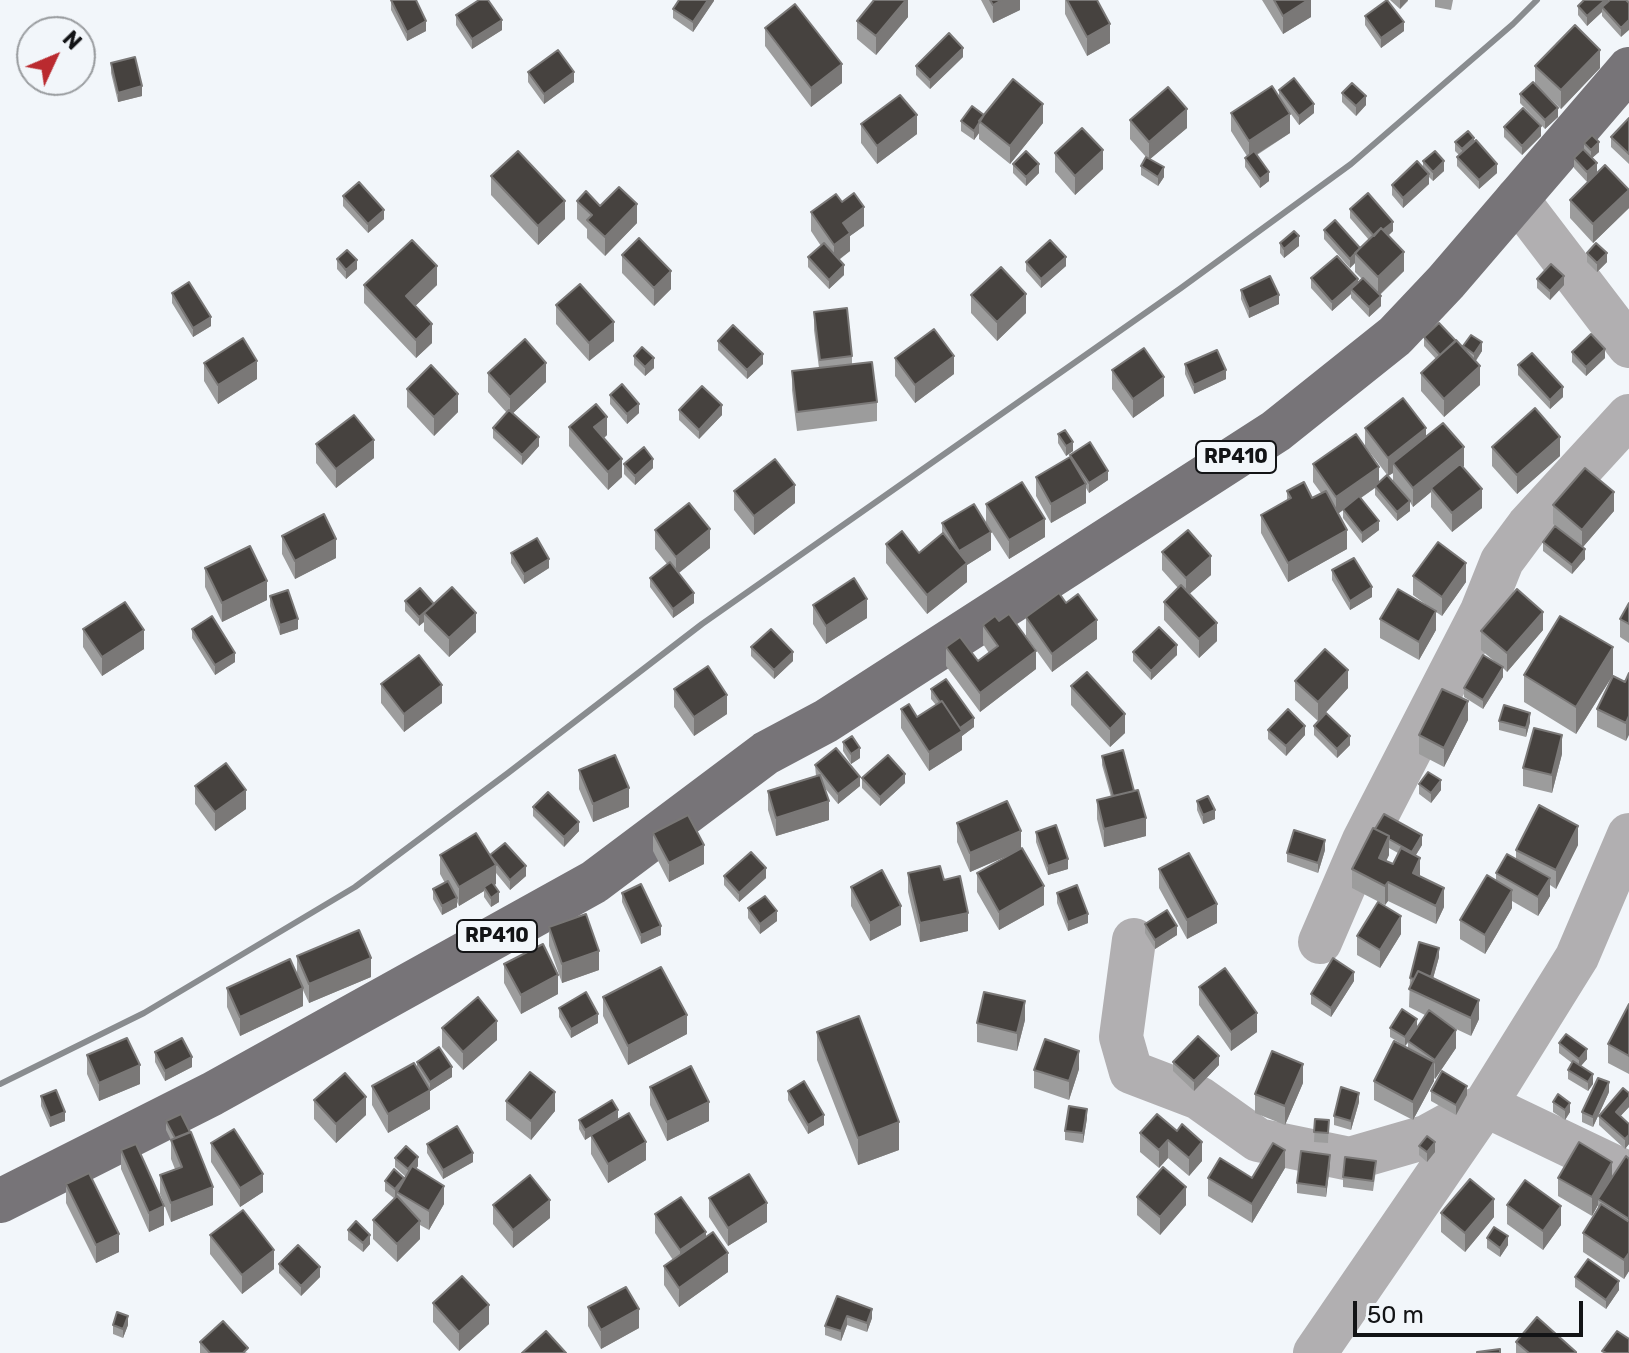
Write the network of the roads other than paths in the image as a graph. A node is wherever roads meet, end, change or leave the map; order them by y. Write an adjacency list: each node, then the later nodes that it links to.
1 (1629, 69): 2 (main road, RP410)
2 (1517, 199): 3 (street); 10 (main road, RP410)
3 (1629, 346)
4 (1629, 416): 7 (street)
5 (1629, 835): 8 (street)
6 (1134, 940): 8 (street)
7 (1320, 942)
8 (1485, 1105): 9 (street); 11 (street)
9 (1629, 1174)
10 (0, 1201)
11 (1315, 1353)

